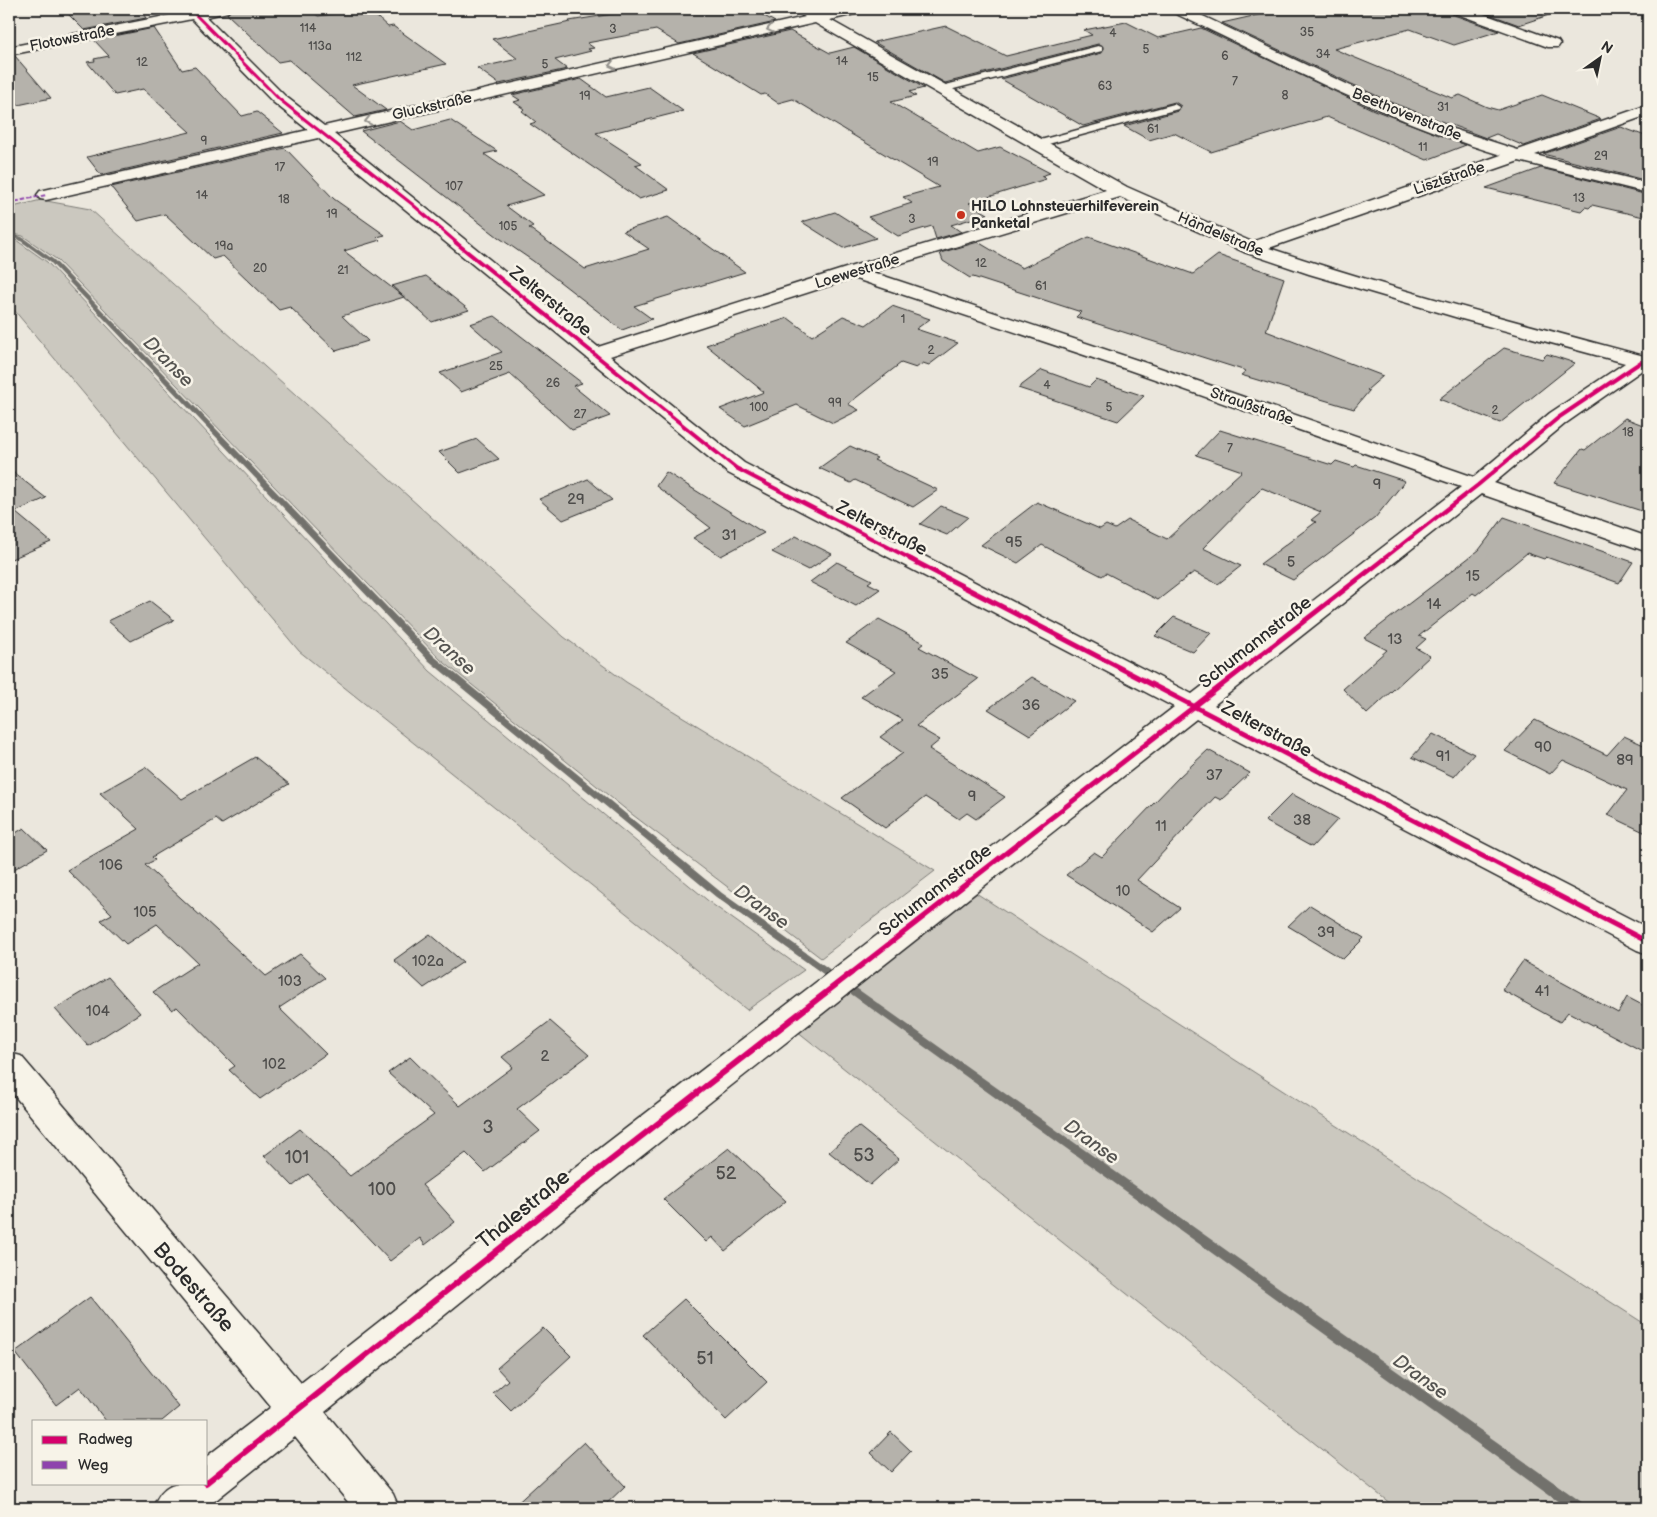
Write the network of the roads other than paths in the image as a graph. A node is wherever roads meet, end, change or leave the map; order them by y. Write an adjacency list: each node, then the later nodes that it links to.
1 (223, 9): 6 (street, Flotowstraße)
2 (801, 9): 7 (street, Händelstraße)
3 (858, 9): 7 (street, Gluckstraße)
4 (1177, 9): 16 (street, Beethovenstraße)
5 (1457, 9): 8 (street)
6 (192, 12): 10 (street, Flotowstraße); 14 (street, Zelterstraße)
7 (818, 18): 11 (street, Händelstraße); 14 (street, Gluckstraße, one-way to 14)
8 (1553, 44)
9 (1098, 49): 11 (lane)
10 (9, 51)
11 (942, 89): 15 (street, Händelstraße)
12 (1174, 107): 15 (lane)
13 (1648, 110): 16 (street, Lisztstraße)
14 (321, 132): 19 (street, Gluckstraße); 22 (street, Zelterstraße)
15 (1037, 144): 18 (street, Händelstraße)
16 (1517, 154): 17 (street, Beethovenstraße); 20 (street, Lisztstraße)
17 (1648, 188)
18 (1121, 190): 20 (street, Händelstraße); 21 (street, Loewestraße)
19 (46, 195)
20 (1251, 248): 23 (street, Händelstraße)
21 (853, 272): 22 (street, Loewestraße); 24 (street, Straußstraße)
22 (595, 354): 26 (street, Zelterstraße)
23 (1645, 362): 24 (street, Schumannstraße)
24 (1478, 485): 25 (street, Straußstraße); 26 (street, Schumannstraße)
25 (1648, 545)
26 (1194, 706): 27 (street, Zelterstraße); 28 (street, Schumannstraße)
27 (1648, 942)
28 (863, 964): 30 (street, Thalestraße)
29 (9, 1066): 30 (street, Bodestraße)
30 (300, 1410): 31 (street, Thalestraße); 34 (street, Bodestraße)
31 (208, 1481)
32 (205, 1484): 33 (street, Thalestraße)
33 (174, 1508)
34 (379, 1508)

